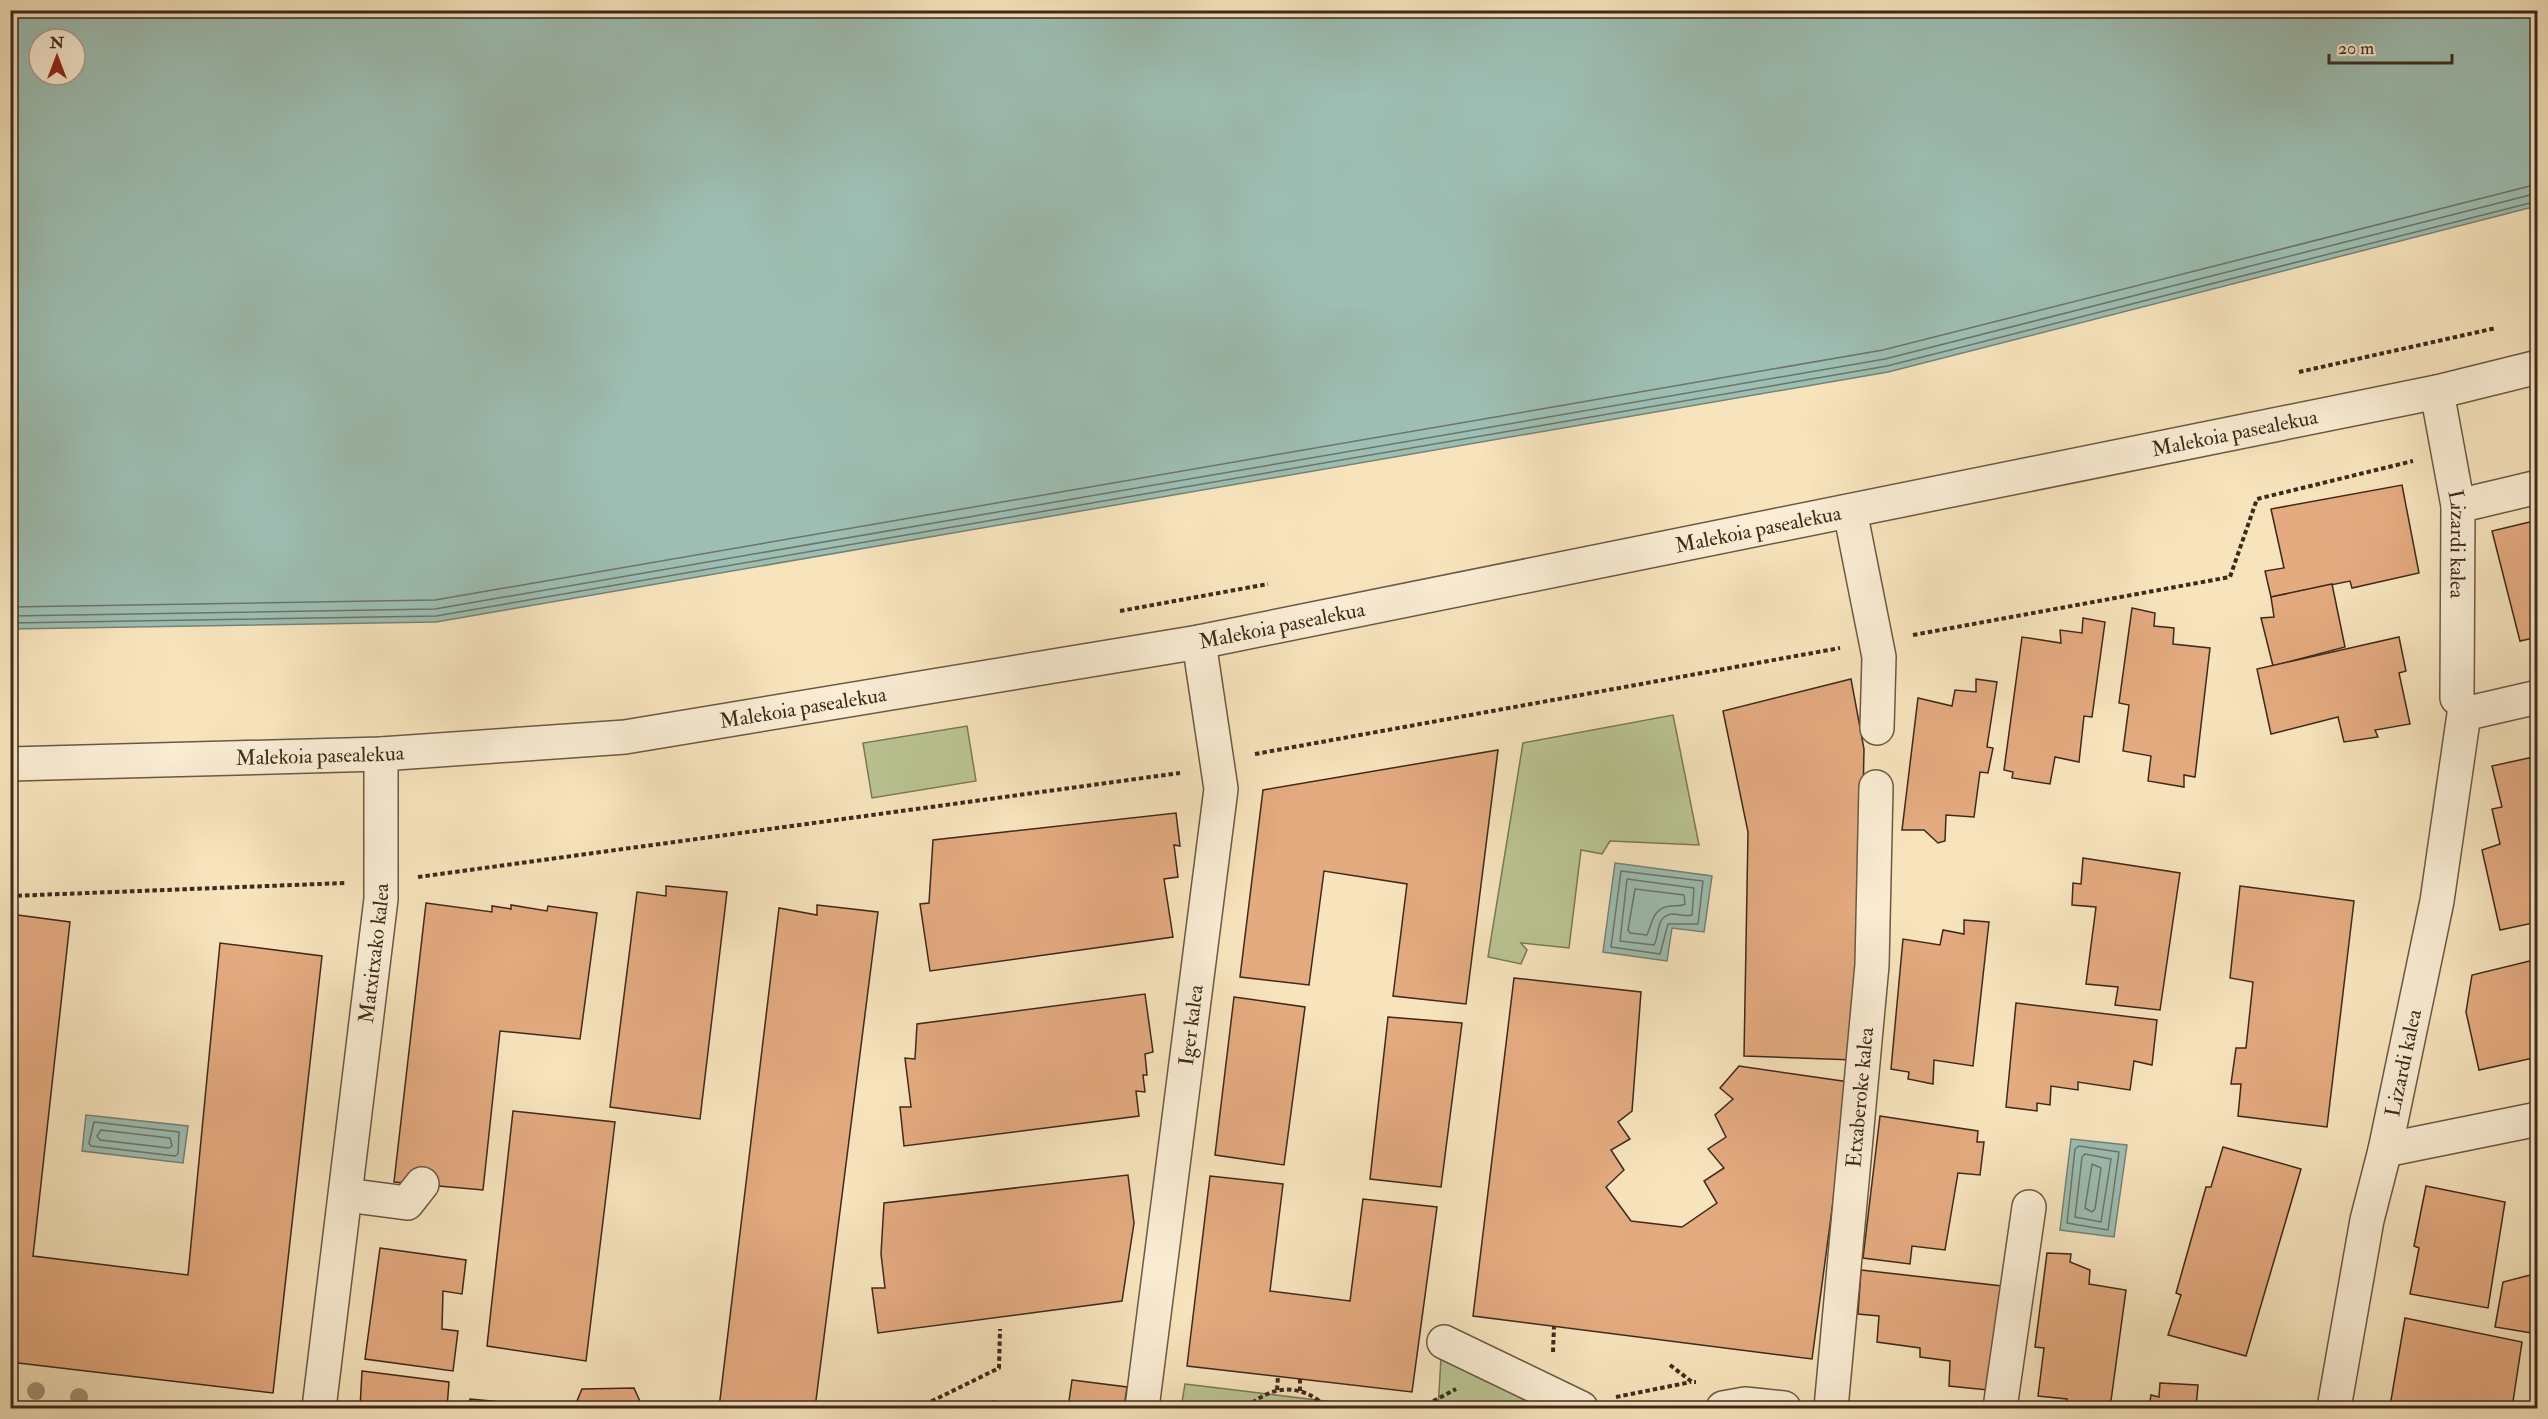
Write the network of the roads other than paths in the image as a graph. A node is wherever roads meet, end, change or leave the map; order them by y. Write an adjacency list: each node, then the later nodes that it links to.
1 (2538, 368): 2 (street, Malekoia pasealekua)
2 (2437, 392): 4 (street, Lizardi kalea); 5 (street, Malekoia pasealekua)
3 (2538, 487): 4 (street)
4 (2458, 506): 8 (street, Lizardi kalea)
5 (1850, 511): 6 (street, Malekoia pasealekua); 9 (street)
6 (1198, 642): 10 (street, Malekoia pasealekua); 21 (street, Iger kalea)
7 (2538, 697): 8 (street)
8 (2461, 706): 14 (street, Lizardi kalea)
9 (1877, 728)
10 (381, 754): 11 (street, Malekoia pasealekua); 16 (street, Matxitxako kalea)
11 (10, 764)
12 (1876, 787): 24 (street, Etxaberoke kalea)
13 (2538, 1119): 14 (street)
14 (2385, 1150): 26 (street, Lizardi kalea)
15 (422, 1184): 16 (street)
16 (346, 1195): 20 (street, Matxitxako kalea)
17 (2029, 1208): 25 (street)
18 (1444, 1342): 19 (street)
19 (1593, 1404)
20 (319, 1408)
21 (1142, 1408)
22 (1723, 1408): 23 (street)
23 (1784, 1408)
24 (1831, 1408)
25 (2000, 1408)
26 (2334, 1408)

